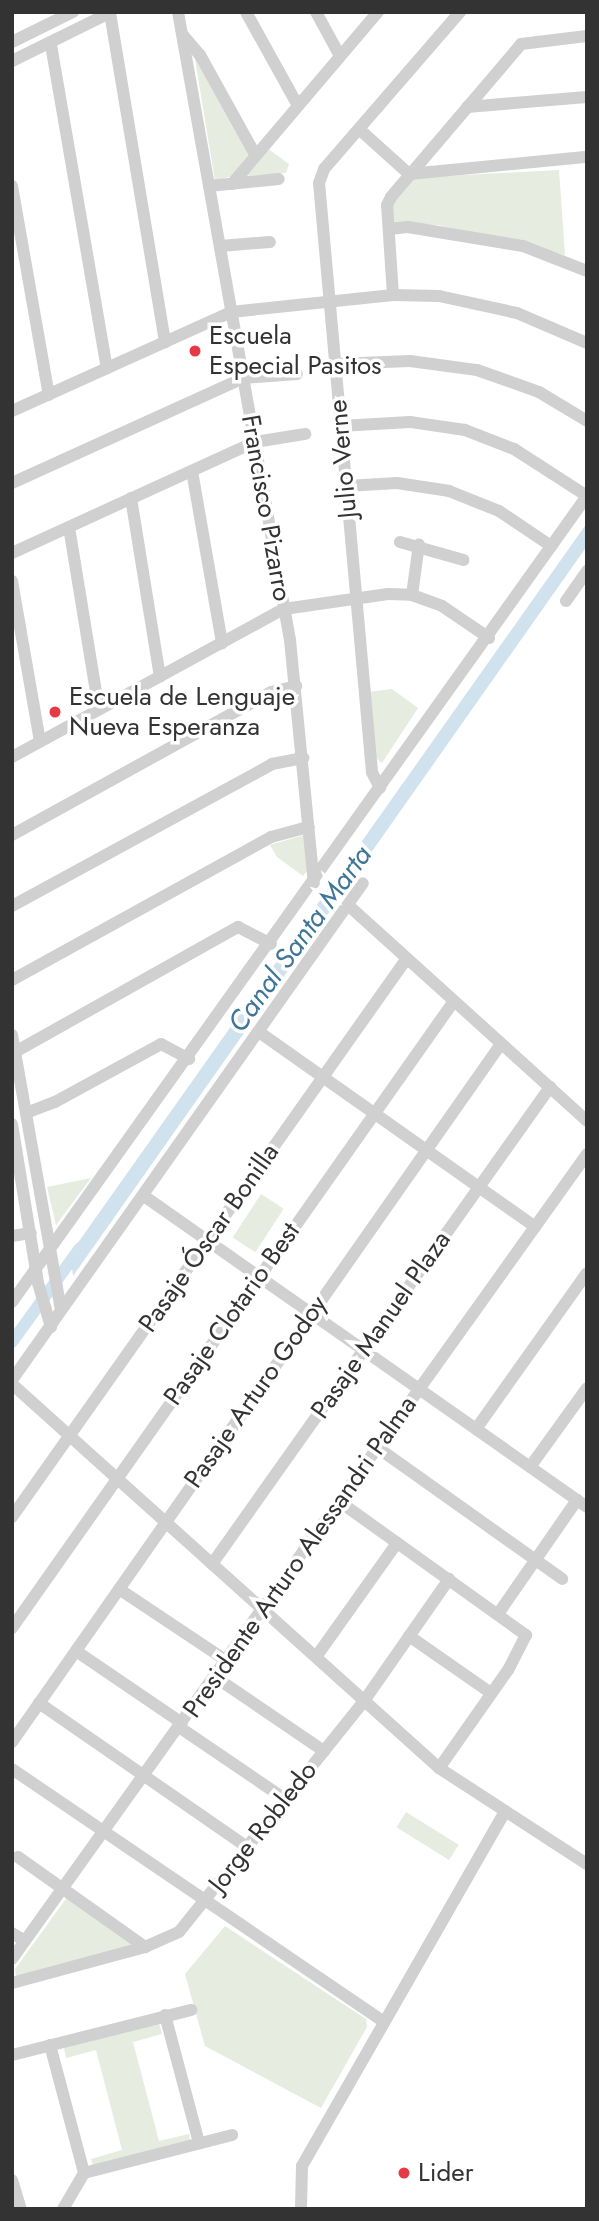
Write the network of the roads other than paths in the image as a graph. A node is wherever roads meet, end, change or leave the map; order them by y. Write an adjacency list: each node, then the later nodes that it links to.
1 (73, 12): 8 (street)
2 (178, 12): 9 (street, Francisco Pizarro)
3 (246, 12): 16 (street)
4 (316, 12): 13 (street)
5 (377, 12): 13 (street)
6 (460, 12): 18 (street, Julio Verne)
7 (110, 13): 12 (street); 33 (street)
8 (48, 19): 11 (street)
9 (183, 35): 19 (street); 25 (street, Francisco Pizarro)
10 (587, 36): 17 (street)
11 (12, 42)
12 (51, 45): 14 (street); 36 (street)
13 (340, 56): 16 (street)
14 (12, 61)
15 (587, 97): 17 (street)
16 (298, 106): 19 (street)
17 (467, 107): 21 (street)
18 (359, 129): 21 (street); 31 (street, Julio Verne)
19 (256, 156): 23 (street)
20 (587, 157): 21 (street)
21 (410, 174): 26 (street)
22 (279, 179): 23 (street)
23 (232, 184): 25 (street)
24 (12, 186): 39 (street)
25 (209, 186): 28 (street, Francisco Pizarro)
26 (389, 229): 29 (street); 30 (street)
27 (270, 242): 28 (street)
28 (220, 246): 32 (street, Francisco Pizarro)
29 (587, 271)
30 (393, 295): 31 (street); 34 (street)
31 (330, 302): 32 (street); 35 (street, Julio Verne)
32 (231, 312): 33 (street); 38 (street, Francisco Pizarro)
33 (165, 342): 36 (street)
34 (587, 343)
35 (335, 364): 41 (street); 42 (street, Julio Verne)
36 (107, 368): 39 (street)
37 (297, 374): 38 (street)
38 (243, 378): 44 (street, Francisco Pizarro); 46 (street)
39 (49, 395): 40 (street)
40 (12, 411)
41 (587, 421)
42 (340, 425): 47 (street, Julio Verne); 48 (street)
43 (305, 434): 44 (street)
44 (255, 442): 45 (street); 61 (street, Francisco Pizarro)
45 (192, 471): 49 (street); 63 (street)
46 (12, 483)
47 (346, 486): 53 (street); 59 (street, Julio Verne)
48 (587, 496): 53 (street)
49 (131, 498): 50 (street); 64 (street)
50 (69, 527): 54 (street); 66 (street)
51 (400, 542): 52 (street)
52 (419, 544): 55 (street); 58 (street)
53 (551, 546): 62 (street)
54 (12, 553)
55 (463, 560)
56 (587, 571): 60 (street)
57 (12, 581): 67 (street)
58 (412, 595): 59 (street); 62 (street)
59 (356, 598): 61 (street); 70 (street, Julio Verne)
60 (566, 601)
61 (284, 609): 63 (street); 65 (street, Francisco Pizarro)
62 (489, 638): 70 (street)
63 (222, 643): 64 (street)
64 (160, 677): 66 (street)
65 (296, 686): 69 (street, Francisco Pizarro); 72 (street)
66 (99, 710): 67 (street)
67 (40, 742): 68 (street)
68 (12, 757)
69 (303, 758): 71 (street, Francisco Pizarro); 76 (street)
70 (380, 788): 73 (street)
71 (309, 827): 73 (street, Francisco Pizarro); 79 (street)
72 (12, 835)
73 (314, 883): 77 (street)
74 (363, 883): 75 (street)
75 (348, 905): 78 (street); 81 (street)
76 (12, 906)
77 (271, 944): 84 (street); 85 (street)
78 (407, 958): 80 (street); 86 (street, Pasaje Óscar Bonilla)
79 (12, 980)
80 (454, 1001): 83 (street); 89 (street, Pasaje Clotario Best)
81 (259, 1032): 86 (street); 96 (street)
82 (12, 1035): 84 (street)
83 (501, 1044): 87 (street); 92 (street, Pasaje Arturo Godoy)
84 (15, 1052): 88 (street)
85 (189, 1059): 88 (street); 101 (street)
86 (323, 1077): 89 (street); 100 (street, Pasaje Óscar Bonilla)
87 (550, 1087): 90 (street); 95 (street, Pasaje Manuel Plaza)
88 (26, 1113): 101 (street)
89 (375, 1114): 92 (street); 103 (street, Pasaje Clotario Best)
90 (587, 1121)
91 (12, 1124): 94 (street)
92 (426, 1150): 95 (street); 107 (street, Pasaje Arturo Godoy)
93 (587, 1154): 97 (street, Presidente Arturo Alessandri Palma)
94 (16, 1168): 98 (street)
95 (479, 1187): 97 (street); 109 (street, Pasaje Manuel Plaza)
96 (144, 1196): 100 (street); 106 (street)
97 (535, 1227): 113 (street, Presidente Arturo Alessandri Palma)
98 (31, 1233): 99 (street); 104 (street)
99 (12, 1236)
100 (207, 1240): 103 (street); 115 (street, Pasaje Óscar Bonilla)
101 (52, 1258): 104 (street); 106 (street)
102 (587, 1273): 114 (street)
103 (259, 1276): 107 (street); 118 (street, Pasaje Clotario Best)
104 (38, 1278): 105 (street); 108 (street)
105 (12, 1302)
106 (61, 1310): 108 (street)
107 (312, 1314): 109 (street); 122 (street, Pasaje Arturo Godoy)
108 (47, 1319): 110 (street); 111 (street)
109 (364, 1350): 113 (street); 125 (street, Pasaje Manuel Plaza)
110 (12, 1367)
111 (12, 1382): 115 (street)
112 (587, 1388): 117 (street)
113 (420, 1390): 114 (street); 116 (street, Presidente Arturo Alessandri Palma)
114 (477, 1429): 117 (street)
115 (69, 1435): 118 (street); 121 (street, Pasaje Óscar Bonilla)
116 (378, 1448): 119 (street, Presidente Arturo Alessandri Palma); 124 (street)
117 (530, 1467): 120 (street)
118 (116, 1477): 122 (street); 131 (street, Pasaje Clotario Best)
119 (340, 1502): 123 (street); 129 (street, Presidente Arturo Alessandri Palma)
120 (582, 1503): 124 (street)
121 (12, 1517)
122 (165, 1521): 125 (street); 128 (street, Pasaje Arturo Godoy)
123 (397, 1543): 126 (street); 134 (street)
124 (536, 1559): 127 (street); 130 (street)
125 (212, 1564): 129 (street)
126 (449, 1579): 130 (street); 132 (street, Jorge Robledo)
127 (562, 1579)
128 (119, 1588): 133 (street, Pasaje Arturo Godoy); 135 (street)
129 (264, 1610): 134 (street); 135 (street, Presidente Arturo Alessandri Palma)
130 (498, 1614): 137 (street)
131 (12, 1628)
132 (409, 1636): 137 (street); 138 (street, Jorge Robledo)
133 (76, 1651): 139 (street, Pasaje Arturo Godoy); 140 (street)
134 (316, 1657): 138 (street)
135 (227, 1661): 136 (street, Presidente Arturo Alessandri Palma)
136 (215, 1677): 140 (street, Presidente Arturo Alessandri Palma); 142 (street)
137 (491, 1693): 143 (street)
138 (364, 1701): 142 (street, Jorge Robledo); 143 (street)
139 (39, 1703): 141 (street, Pasaje Arturo Godoy); 145 (street)
140 (181, 1725): 145 (street, Presidente Arturo Alessandri Palma); 146 (street)
141 (12, 1742)
142 (324, 1751): 146 (street, Jorge Robledo)
143 (439, 1768): 147 (street)
144 (12, 1769): 148 (street)
145 (144, 1776): 148 (street, Presidente Arturo Alessandri Palma); 149 (street)
146 (285, 1799): 149 (street, Jorge Robledo)
147 (505, 1811): 151 (street); 161 (street)
148 (104, 1831): 152 (street, Presidente Arturo Alessandri Palma); 153 (street)
149 (247, 1847): 153 (street, Jorge Robledo)
150 (18, 1857): 152 (street)
151 (587, 1864)
152 (64, 1888): 155 (street, Presidente Arturo Alessandri Palma); 156 (street)
153 (205, 1900): 156 (street, Jorge Robledo); 161 (street)
154 (12, 1933): 155 (street)
155 (25, 1941): 157 (street, Presidente Arturo Alessandri Palma)
156 (145, 1947): 158 (street, Jorge Robledo)
157 (12, 1959)
158 (12, 1983)
159 (191, 2010): 160 (street)
160 (165, 2015): 162 (street); 165 (street)
161 (384, 2022): 168 (street)
162 (50, 2045): 163 (street); 166 (street)
163 (12, 2055)
164 (232, 2135): 165 (street)
165 (199, 2143): 166 (street)
166 (84, 2173): 170 (street)
167 (12, 2180): 169 (street)
168 (298, 2208)
169 (21, 2209)
170 (63, 2209)

